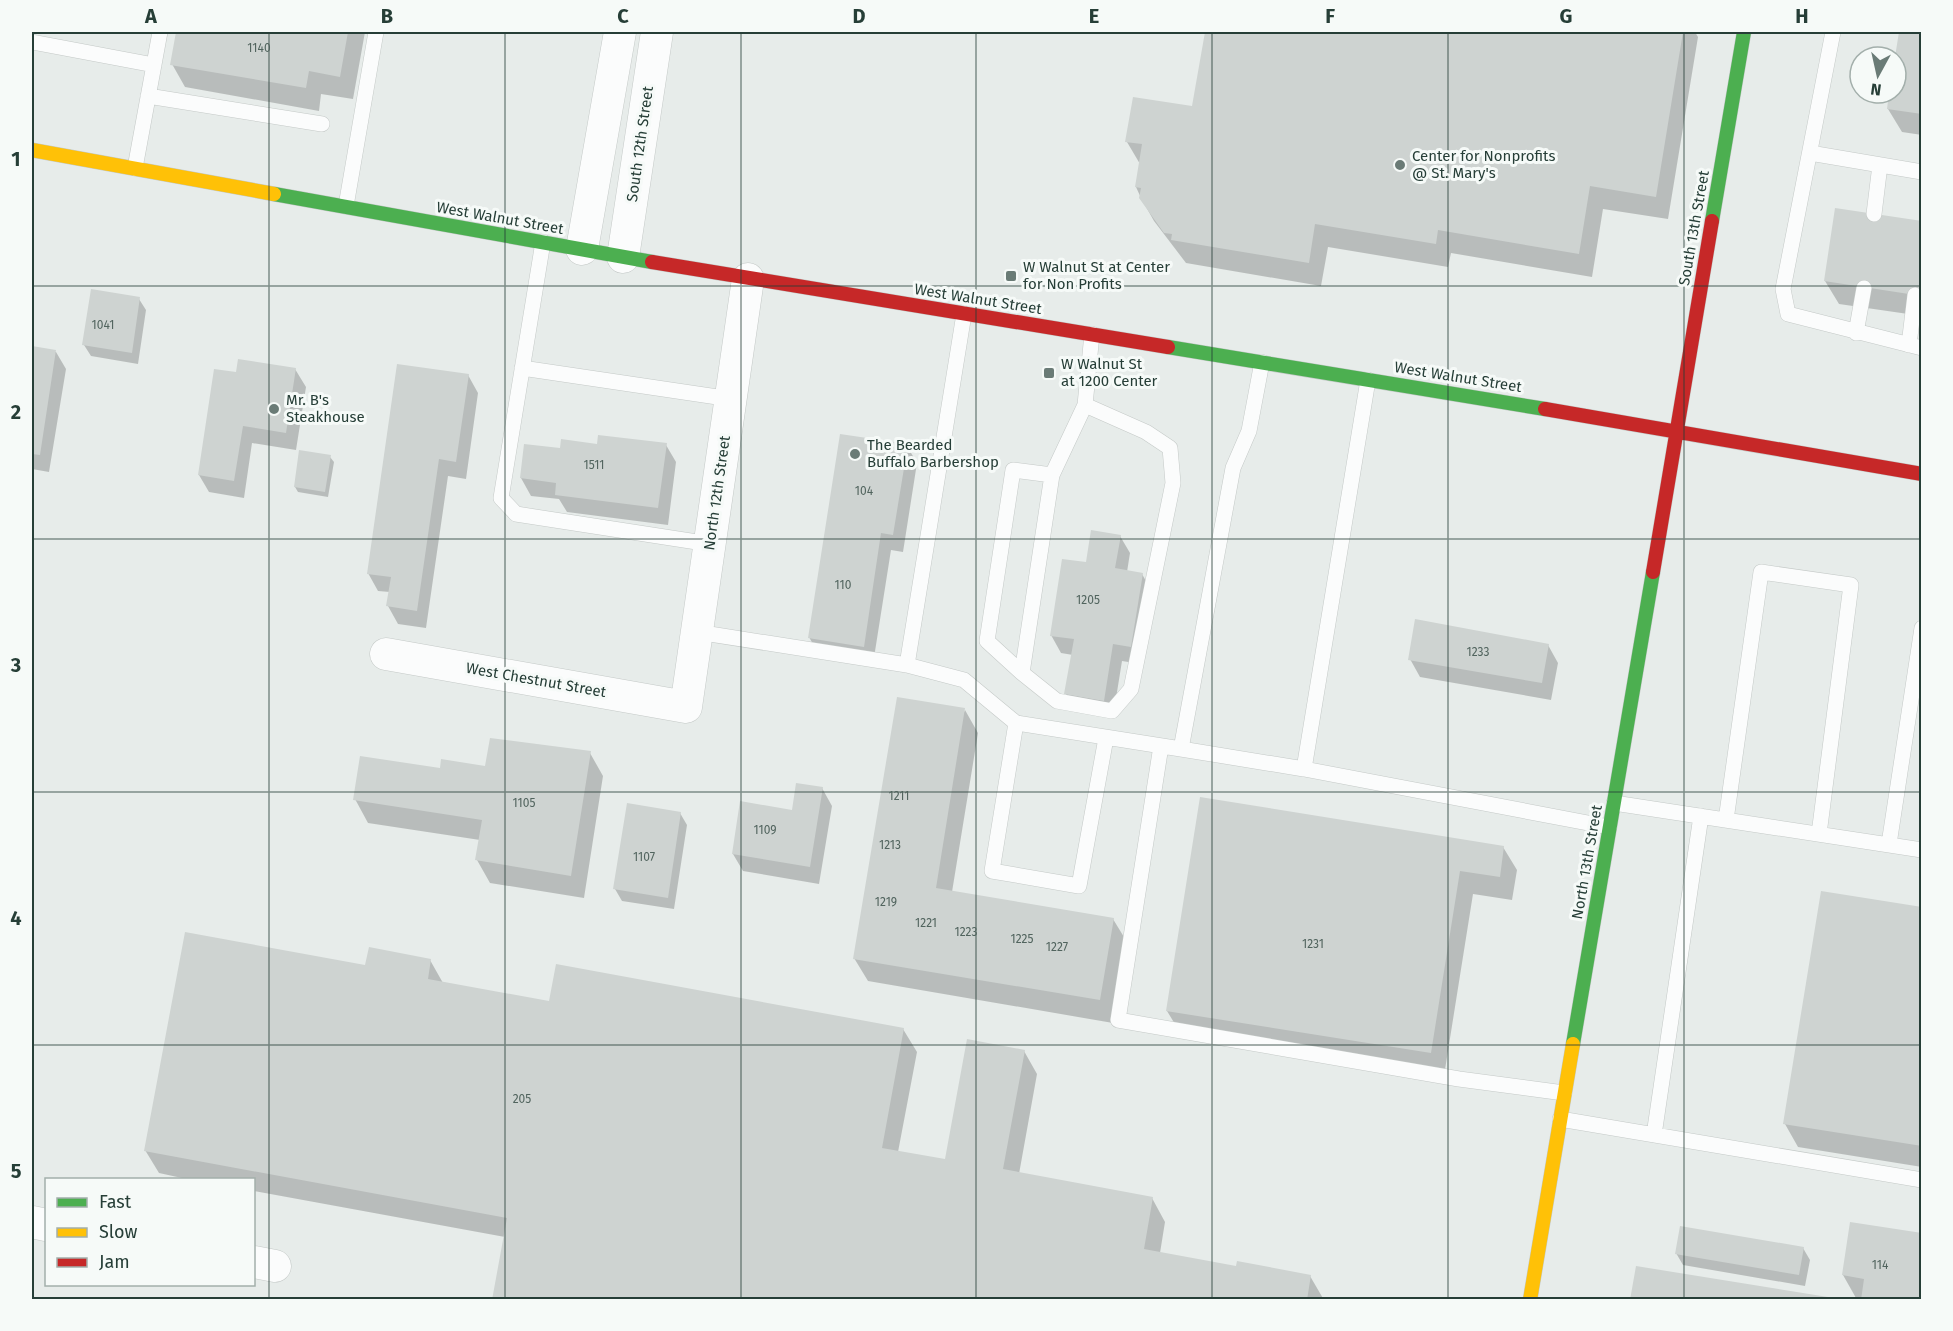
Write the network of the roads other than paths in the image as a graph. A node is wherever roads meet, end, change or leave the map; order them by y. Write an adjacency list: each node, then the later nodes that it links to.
1 (160, 32): 8 (lane)
2 (376, 32): 16 (lane)
3 (620, 32): 19 (street)
4 (657, 32): 20 (street, South 12th Street)
5 (1744, 32): 33 (main road, South 13th Street)
6 (1833, 32): 12 (lane)
7 (32, 42): 8 (lane)
8 (154, 64): 9 (lane)
9 (148, 96): 10 (lane); 14 (lane)
10 (322, 124)
11 (32, 150): 14 (main road, West Walnut Street)
12 (1810, 153): 13 (lane); 25 (lane)
13 (1880, 165): 15 (lane); 17 (lane)
14 (135, 168): 16 (main road, West Walnut Street)
15 (1922, 172)
16 (346, 206): 18 (main road, West Walnut Street)
17 (1874, 214)
18 (543, 242): 19 (main road, West Walnut Street); 29 (lane)
19 (582, 249): 20 (main road, West Walnut Street)
20 (623, 256): 21 (main road, West Walnut Street)
21 (748, 279): 24 (main road, West Walnut Street); 31 (street, North 12th Street)
22 (1864, 288): 25 (lane)
23 (1915, 295): 27 (lane)
24 (964, 315): 26 (main road, West Walnut Street); 40 (lane)
25 (1856, 333): 27 (lane)
26 (1092, 334): 28 (main road, West Walnut Street); 32 (lane)
27 (1915, 347)
28 (1262, 363): 30 (main road, West Walnut Street); 46 (lane)
29 (522, 368): 31 (lane); 36 (lane)
30 (1368, 380): 33 (main road, West Walnut Street); 47 (lane)
31 (731, 399): 36 (street, North 12th Street)
32 (1085, 405): 35 (lane); 41 (lane)
33 (1677, 430): 34 (main road, West Walnut Street); 48 (main road, North 13th Street)
34 (1922, 474)
35 (1052, 475): 41 (lane); 41 (lane)
36 (710, 544): 38 (street, North 12th Street)
37 (1922, 628): 53 (lane)
38 (697, 632): 40 (lane); 42 (street, North 12th Street)
39 (386, 654): 42 (street, West Chestnut Street)
40 (907, 664): 43 (lane)
41 (1022, 674)
42 (686, 706)
43 (1016, 723): 44 (lane); 44 (lane)
44 (1106, 738): 45 (lane)
45 (1161, 746): 46 (lane); 55 (lane)
46 (1181, 749): 47 (lane)
47 (1304, 770): 51 (lane)
48 (1614, 803): 49 (lane); 51 (main road, North 13th Street)
49 (1701, 816): 50 (lane); 57 (lane)
50 (1726, 820): 52 (lane); 52 (lane)
51 (1610, 827): 55 (main road, North 13th Street)
52 (1819, 834): 53 (lane)
53 (1889, 844): 54 (lane)
54 (1922, 850)
55 (1564, 1093): 56 (main road, North 13th Street)
56 (1560, 1119): 57 (lane); 59 (main road, North 13th Street)
57 (1654, 1135): 58 (lane)
58 (1922, 1180)
59 (1530, 1299)

